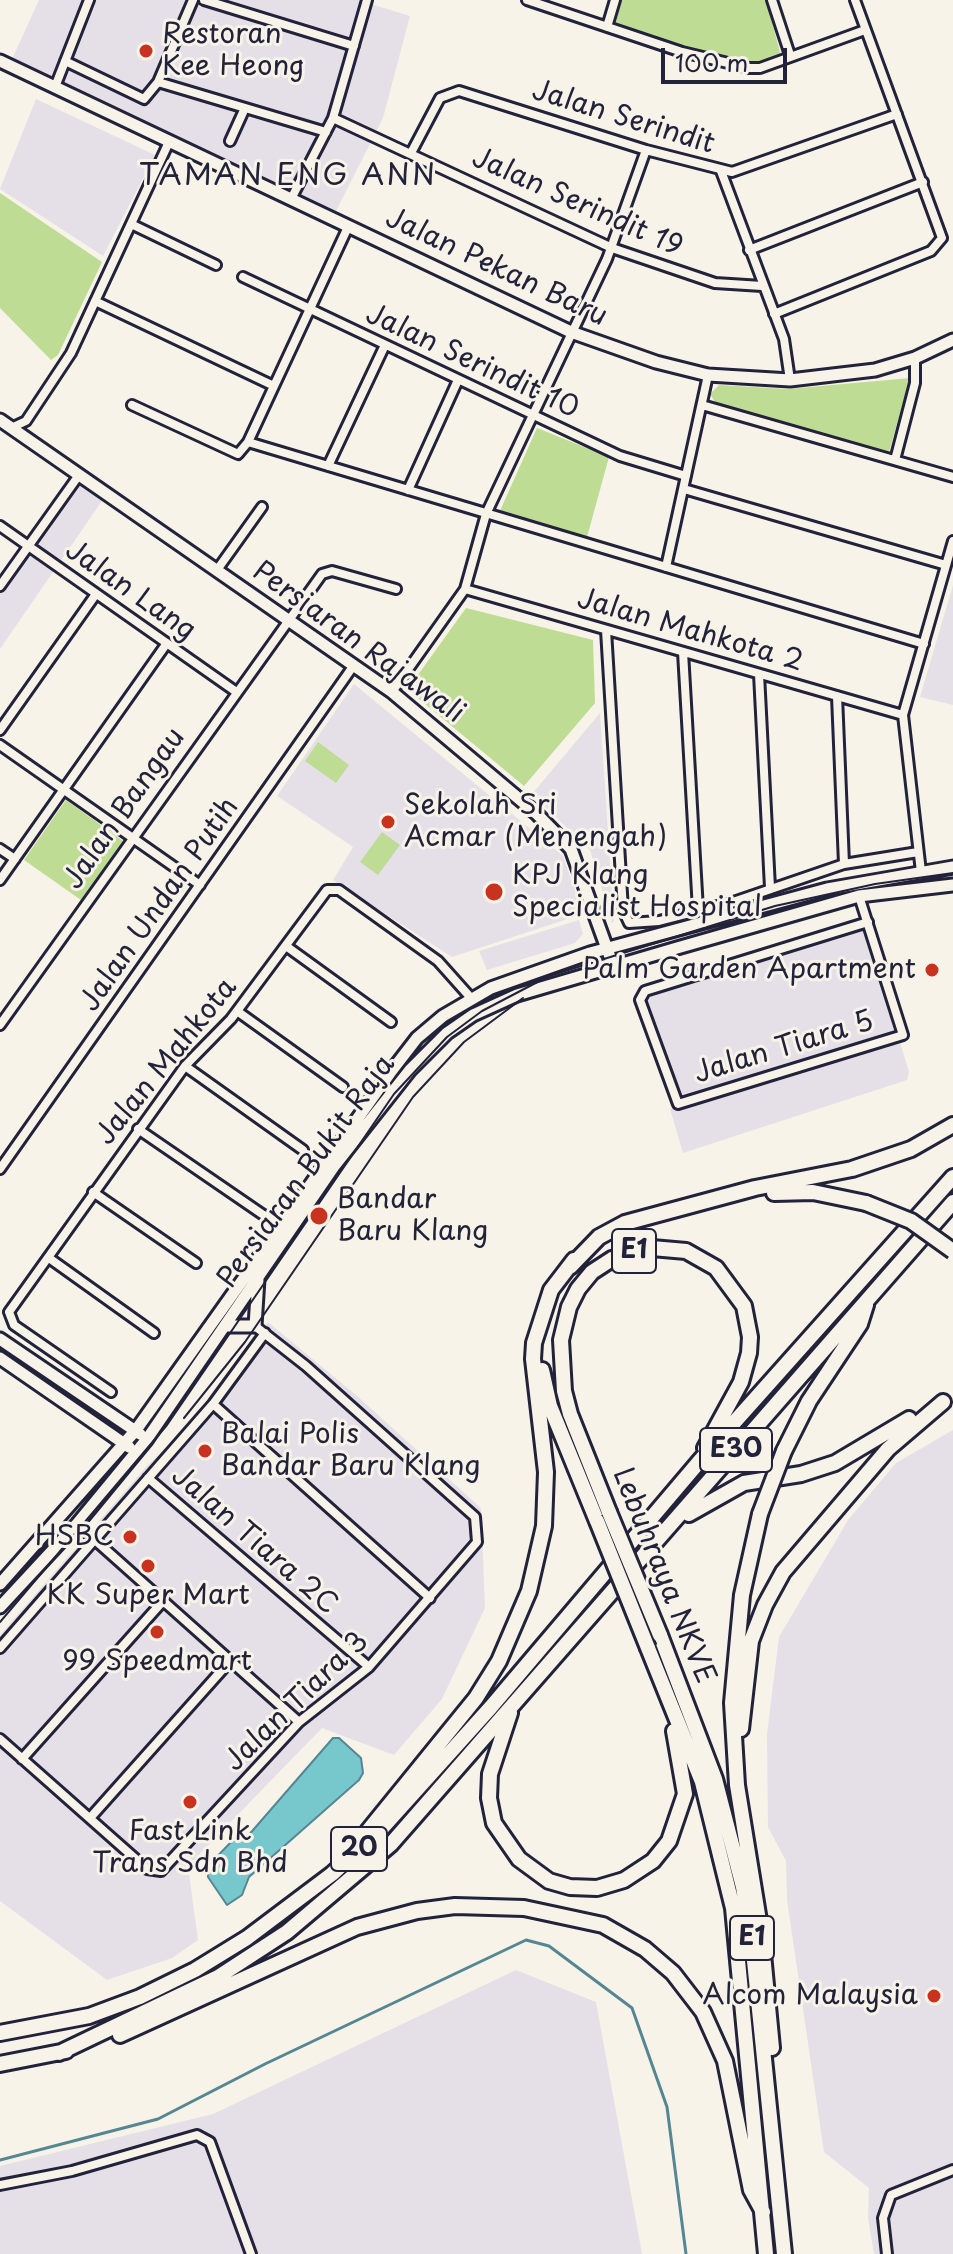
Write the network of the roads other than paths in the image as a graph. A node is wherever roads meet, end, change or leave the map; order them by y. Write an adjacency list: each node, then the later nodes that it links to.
1 (89, 0): 14 (street)
2 (193, 0): 15 (street)
3 (204, 0): 11 (street)
4 (367, 0): 11 (street)
5 (527, 0): 9 (street)
6 (615, 0): 9 (street)
7 (772, 0): 12 (street)
8 (855, 0): 10 (street)
9 (607, 27): 12 (street)
10 (865, 30): 12 (street); 18 (street)
11 (354, 46): 19 (street)
12 (790, 55)
13 (0, 61): 16 (main road, Jalan Pekan Baru)
14 (65, 61): 15 (street); 16 (street)
15 (158, 82): 17 (street)
16 (55, 87): 22 (main road, Jalan Pekan Baru)
17 (245, 108): 20 (street); 21 (street)
18 (897, 114): 25 (street, Jalan Serindit); 26 (street)
19 (333, 118): 20 (street); 24 (street, Jalan Serindit 19)
20 (326, 132): 27 (street)
21 (230, 141)
22 (169, 142): 27 (main road, Jalan Pekan Baru); 28 (street)
23 (646, 150): 24 (street, Jalan Serindit); 25 (street, Jalan Serindit); 30 (street)
24 (411, 153): 30 (street, Jalan Serindit 19)
25 (721, 171): 31 (street)
26 (923, 182): 31 (street); 37 (street)
27 (291, 199): 29 (main road, Jalan Pekan Baru)
28 (131, 224): 32 (street); 35 (street)
29 (348, 227): 36 (street); 38 (main road, Jalan Pekan Baru)
30 (612, 248): 34 (street, Jalan Serindit 19); 38 (street)
31 (749, 250): 34 (street)
32 (216, 265)
33 (243, 277): 36 (street, Jalan Serindit 10)
34 (762, 286): 37 (street)
35 (95, 301): 45 (street); 48 (street)
36 (310, 309): 40 (street, Jalan Serindit 10); 45 (street)
37 (774, 314): 44 (street)
38 (571, 332): 42 (main road, Jalan Pekan Baru); 49 (street)
39 (953, 340): 41 (main road, Jalan Pekan Baru)
40 (385, 345): 43 (street, Jalan Serindit 10); 55 (street)
41 (915, 358): 44 (main road, Jalan Pekan Baru); 54 (street)
42 (708, 375): 44 (main road, Jalan Pekan Baru); 47 (street)
43 (458, 380): 49 (street, Jalan Serindit 10); 60 (street)
44 (790, 380)
45 (274, 386): 53 (street)
46 (132, 405): 53 (street)
47 (702, 405): 54 (street); 57 (street)
48 (32, 413): 51 (street); 52 (street)
49 (533, 415): 57 (street, Jalan Serindit 10); 62 (street)
50 (0, 420): 51 (main road, Persiaran Rajawali)
51 (11, 428): 52 (main road, Persiaran Rajawali)
52 (31, 441): 56 (main road, Persiaran Rajawali)
53 (248, 442): 55 (street)
54 (895, 460): 58 (street)
55 (328, 466): 60 (street)
56 (79, 475): 65 (street); 68 (main road, Persiaran Rajawali)
57 (686, 476): 59 (street)
58 (953, 477)
59 (684, 489): 66 (street); 67 (street)
60 (408, 490): 62 (street)
61 (262, 507): 68 (street)
62 (486, 514): 67 (street); 71 (street)
63 (0, 526): 65 (street, Jalan Lang)
64 (953, 541): 66 (street)
65 (28, 547): 69 (street); 72 (street, Jalan Lang)
66 (946, 565): 76 (street)
67 (666, 567): 76 (street)
68 (217, 570): 73 (main road, Persiaran Rajawali)
69 (0, 586)
70 (396, 589): 73 (street, Jalan Bangau)
71 (465, 589): 74 (street, Jalan Mahkota 2); 81 (street)
72 (96, 594): 75 (street, Jalan Lang); 84 (street)
73 (287, 619): 78 (main road, Persiaran Rajawali); 80 (street, Jalan Bangau)
74 (606, 630): 77 (street, Jalan Mahkota 2); 99 (street)
75 (167, 643): 80 (street, Jalan Lang); 86 (street)
76 (924, 644): 83 (street)
77 (683, 652): 79 (street, Jalan Mahkota 2); 99 (street)
78 (354, 665): 81 (main road, Persiaran Rajawali); 95 (street, Jalan Undan Putih)
79 (759, 674): 82 (street, Jalan Mahkota 2); 97 (street)
80 (235, 691): 87 (street, Jalan Bangau)
81 (392, 692): 102 (main road, Persiaran Rajawali)
82 (837, 696): 83 (street, Jalan Mahkota 2); 91 (street)
83 (903, 715): 89 (street)
84 (0, 730)
85 (0, 745): 86 (street)
86 (64, 790): 87 (street); 90 (street)
87 (132, 838): 95 (street); 107 (street, Jalan Bangau)
88 (0, 849): 90 (street)
89 (918, 852): 91 (street); 93 (street)
90 (15, 859): 94 (street)
91 (844, 864): 97 (street)
92 (953, 867): 93 (main road, Persiaran Bukit Raja)
93 (921, 872): 102 (main road, Persiaran Bukit Raja)
94 (0, 880)
95 (200, 885): 113 (street, Jalan Undan Putih)
96 (953, 885): 98 (main road, Persiaran Bukit Raja)
97 (770, 888): 99 (street)
98 (859, 896): 100 (street); 103 (main road, Persiaran Bukit Raja)
99 (698, 910)
100 (868, 922): 100 (street, Jalan Tiara 5)
101 (286, 946): 104 (street, Jalan Mahkota); 105 (street, Jalan Mahkota); 106 (street)
102 (607, 948): 103 (main road, Persiaran Rajawali); 104 (main road, Persiaran Bukit Raja)
103 (614, 968): 123 (main road, Persiaran Bukit Raja)
104 (471, 998): 118 (main road, Persiaran Bukit Raja)
105 (237, 1011): 108 (street, Jalan Mahkota); 109 (street)
106 (391, 1022)
107 (0, 1025)
108 (185, 1066): 111 (street, Jalan Mahkota); 112 (street)
109 (343, 1087)
110 (953, 1125): 116 (highway)
111 (138, 1129): 115 (street, Jalan Mahkota); 118 (street)
112 (303, 1150)
113 (0, 1169)
114 (953, 1177): 137 (highway, E30)
115 (93, 1192): 120 (street, Jalan Mahkota); 122 (street)
116 (726, 1196): 119 (highway, bridge); 121 (highway)
117 (953, 1202): 124 (highway, E30)
118 (283, 1228): 133 (main road, Persiaran Bukit Raja)
119 (953, 1251)
120 (49, 1258): 127 (street); 130 (street, Jalan Mahkota)
121 (574, 1260): 150 (highway, bridge); 157 (highway)
122 (196, 1263)
123 (258, 1278): 125 (main road, Persiaran Bukit Raja); 126 (main road)
124 (869, 1297): 140 (highway, E30); 156 (highway, bridge)
125 (227, 1326): 126 (main road); 134 (main road, Persiaran Bukit Raja)
126 (260, 1329): 132 (street); 143 (street, Jalan Tiara 3)
127 (154, 1333)
128 (0, 1339): 133 (main road)
129 (0, 1358): 135 (main road)
130 (111, 1392)
131 (948, 1400): 140 (highway); 156 (highway)
132 (213, 1404): 138 (street); 143 (street)
133 (136, 1430): 134 (main road); 135 (main road, Persiaran Bukit Raja)
134 (147, 1439): 136 (main road, Persiaran Bukit Raja)
135 (125, 1444): 136 (main road); 142 (main road, Persiaran Bukit Raja)
136 (136, 1453): 139 (main road, Persiaran Bukit Raja)
137 (698, 1463): 146 (highway, E30); 161 (highway, Lebuhraya NKVE / E1, bridge)
138 (148, 1478): 141 (street); 149 (street, Jalan Tiara 2C)
139 (77, 1524): 141 (street); 145 (main road, Persiaran Bukit Raja)
140 (671, 1527): 151 (highway, E30)
141 (94, 1540): 144 (street); 147 (street)
142 (0, 1584)
143 (430, 1598): 149 (street, Jalan Tiara 3)
144 (163, 1601): 148 (street); 154 (street)
145 (0, 1607)
146 (572, 1611): 157 (highway, 20)
147 (0, 1648)
148 (230, 1661): 152 (street); 155 (street)
149 (369, 1667): 152 (street, Jalan Tiara 3)
150 (656, 1668): 151 (highway); 164 (highway)
151 (511, 1709): 159 (highway, 20)
152 (299, 1722): 155 (street, Jalan Tiara 3)
153 (0, 1739): 154 (street)
154 (22, 1759): 155 (street)
155 (90, 1818)
156 (750, 1867): 161 (highway)
157 (332, 1874): 158 (highway, 20)
158 (0, 2033)
159 (59, 2053): 160 (highway, 20); 164 (highway)
160 (0, 2064)
161 (774, 2139): 167 (highway, Lebuhraya NKVE / E1)
162 (953, 2170): 168 (street)
163 (0, 2185): 165 (street)
164 (763, 2212): 166 (highway)
165 (251, 2254)
166 (766, 2254)
167 (784, 2254)
168 (887, 2254)

